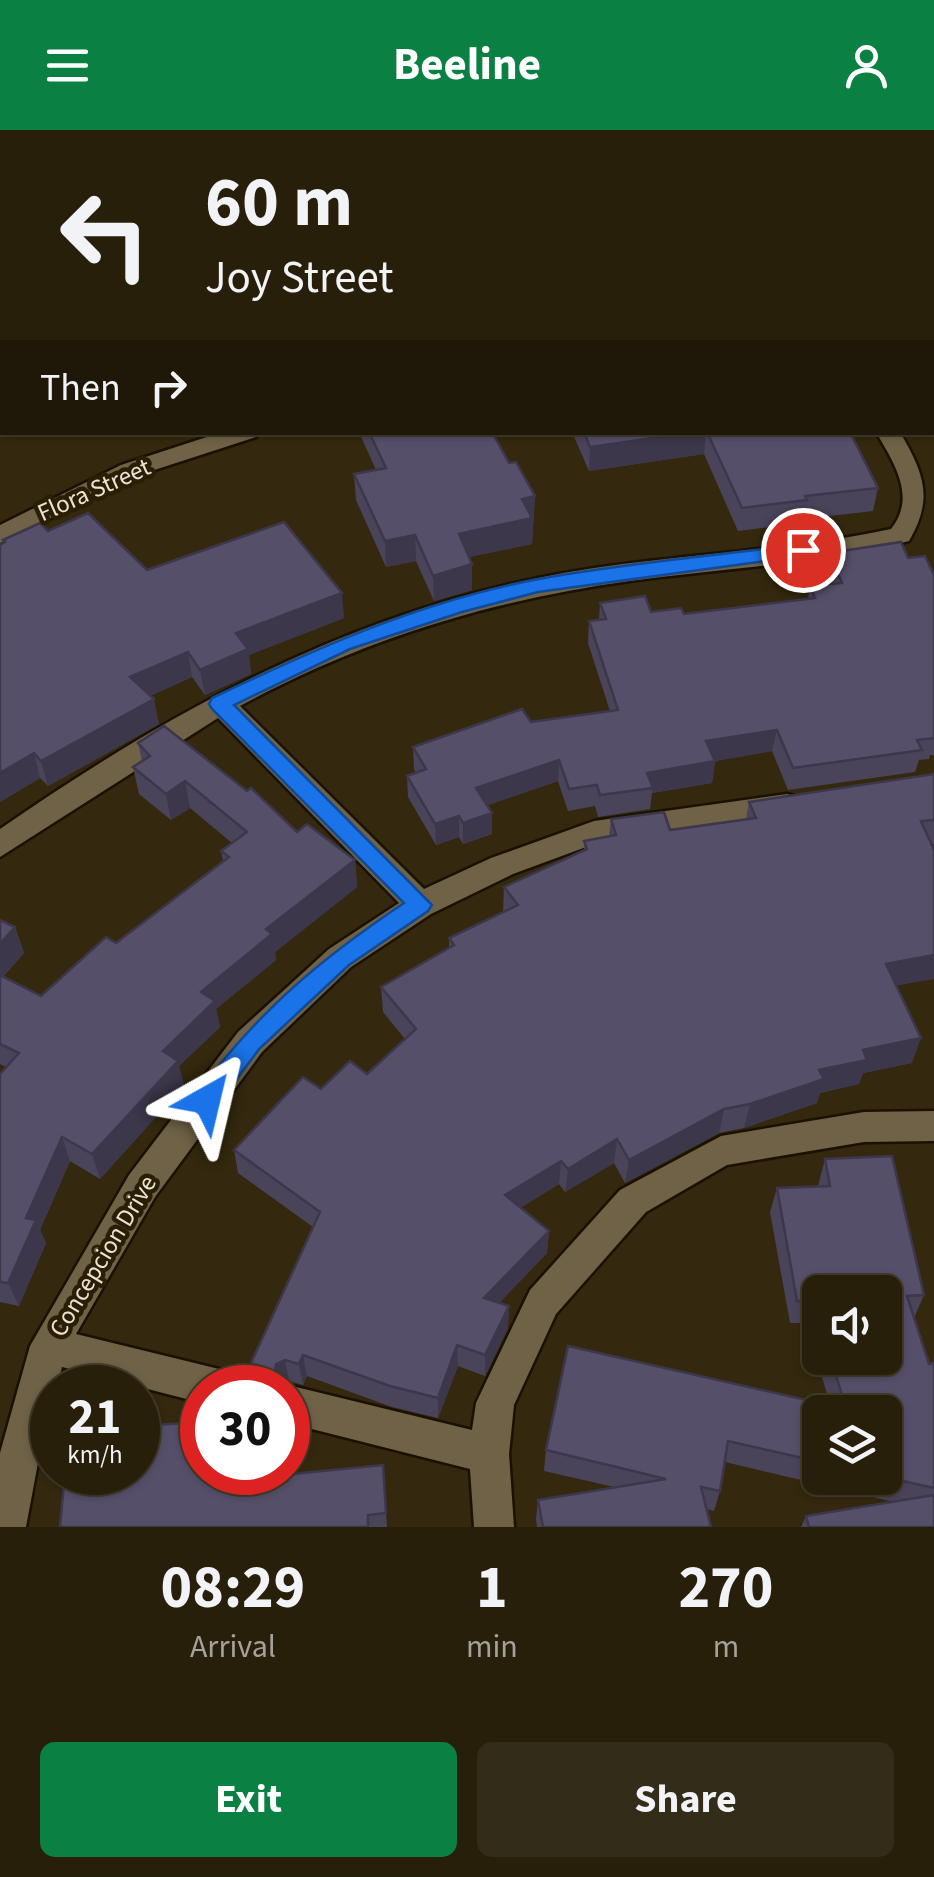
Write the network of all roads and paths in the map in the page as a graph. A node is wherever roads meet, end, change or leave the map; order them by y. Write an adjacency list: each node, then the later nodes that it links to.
1 (239, 435): 3 (street, Flora Street)
2 (890, 435): 4 (street)
3 (0, 535)
4 (220, 704): 6 (street); 7 (street)
5 (821, 800): 7 (street, Concepcion Drive)
6 (0, 845)
7 (420, 905): 9 (street, Concepcion Drive)
8 (934, 1126): 12 (street)
9 (49, 1346): 10 (street); 13 (street, Concepcion Drive)
10 (180, 1378)
11 (310, 1409): 12 (street)
12 (489, 1454): 14 (street)
13 (6, 1527)
14 (494, 1527)

